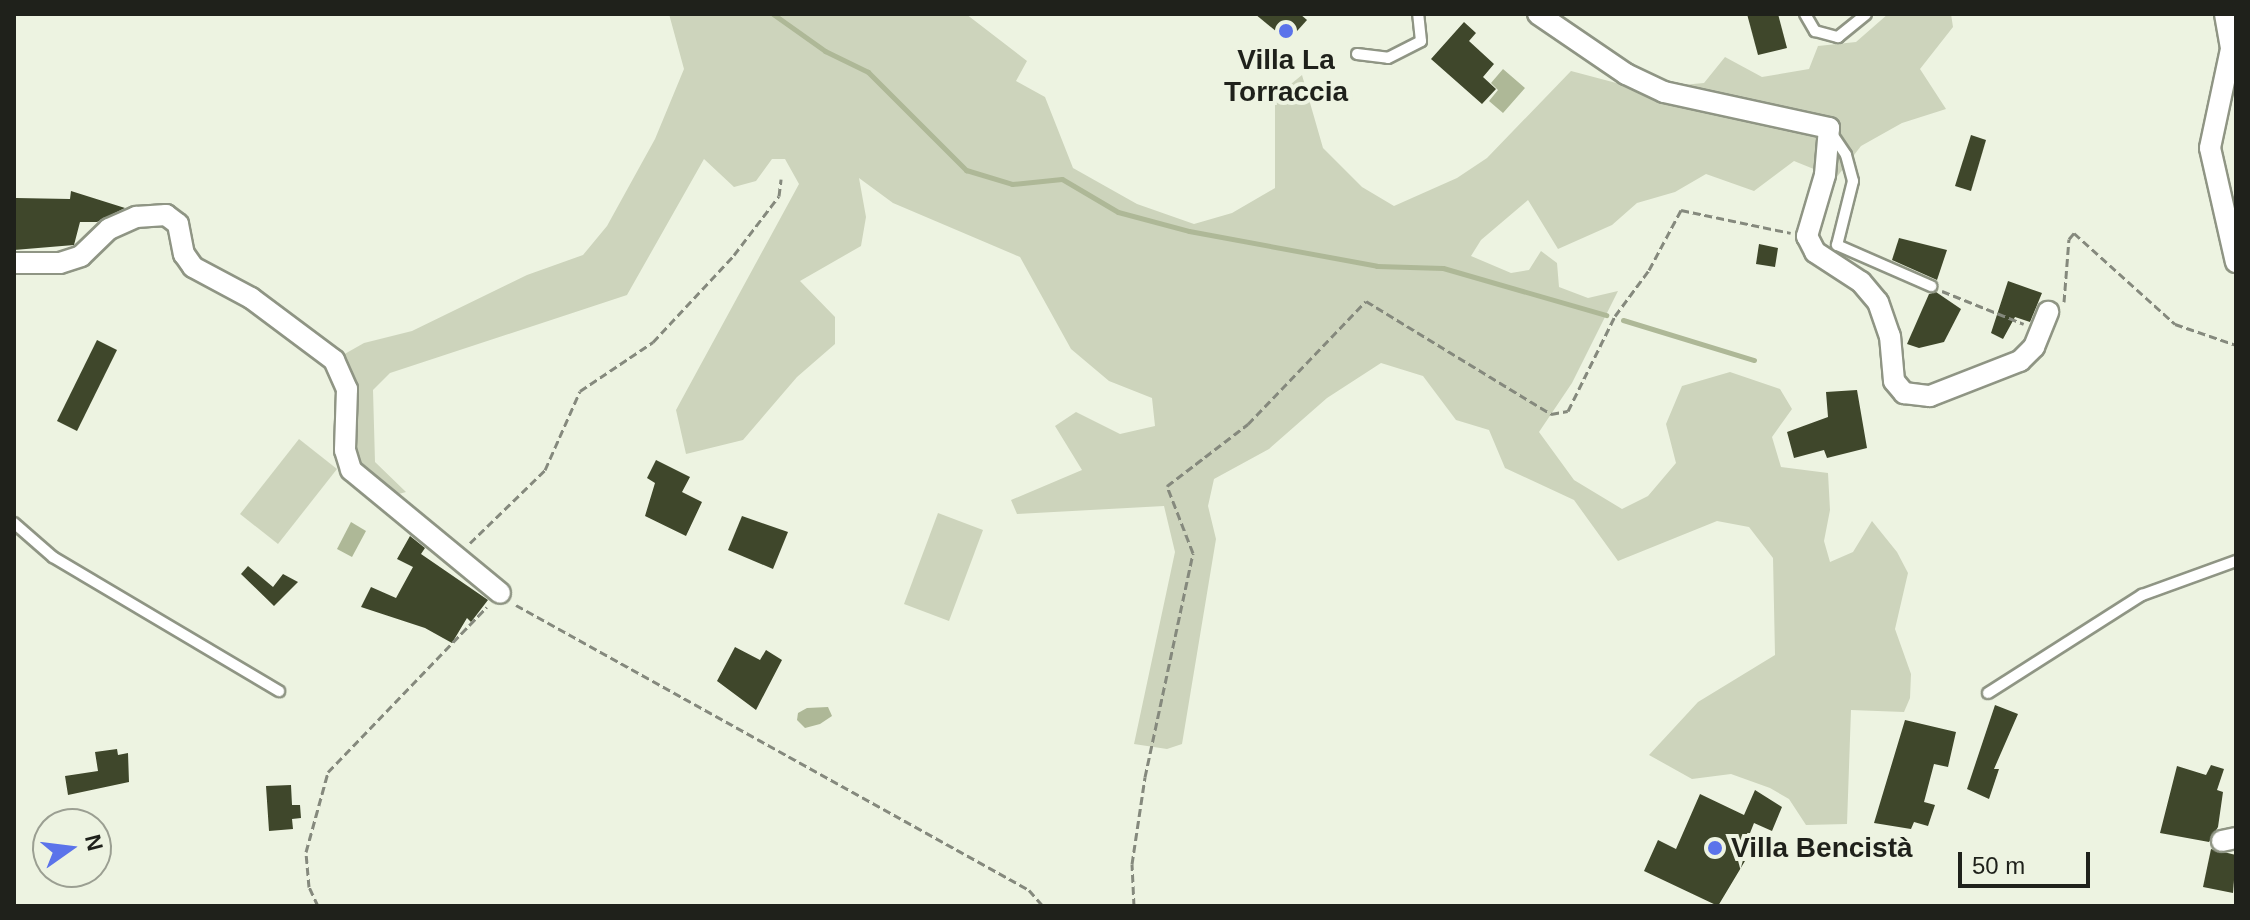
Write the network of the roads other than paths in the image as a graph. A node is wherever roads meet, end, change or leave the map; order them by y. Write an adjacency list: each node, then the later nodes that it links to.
1 (1418, 14): 6 (lane)
2 (1538, 14): 7 (street)
3 (1805, 14): 4 (lane)
4 (1866, 14)
5 (2225, 14): 8 (street)
6 (1357, 54)
7 (1831, 132): 10 (lane); 11 (street)
8 (2236, 262)
9 (14, 263): 14 (street)
10 (1931, 286)
11 (2045, 322)
12 (14, 523): 15 (lane)
13 (2236, 561): 16 (lane)
14 (500, 593)
15 (279, 691)
16 (1988, 693)

